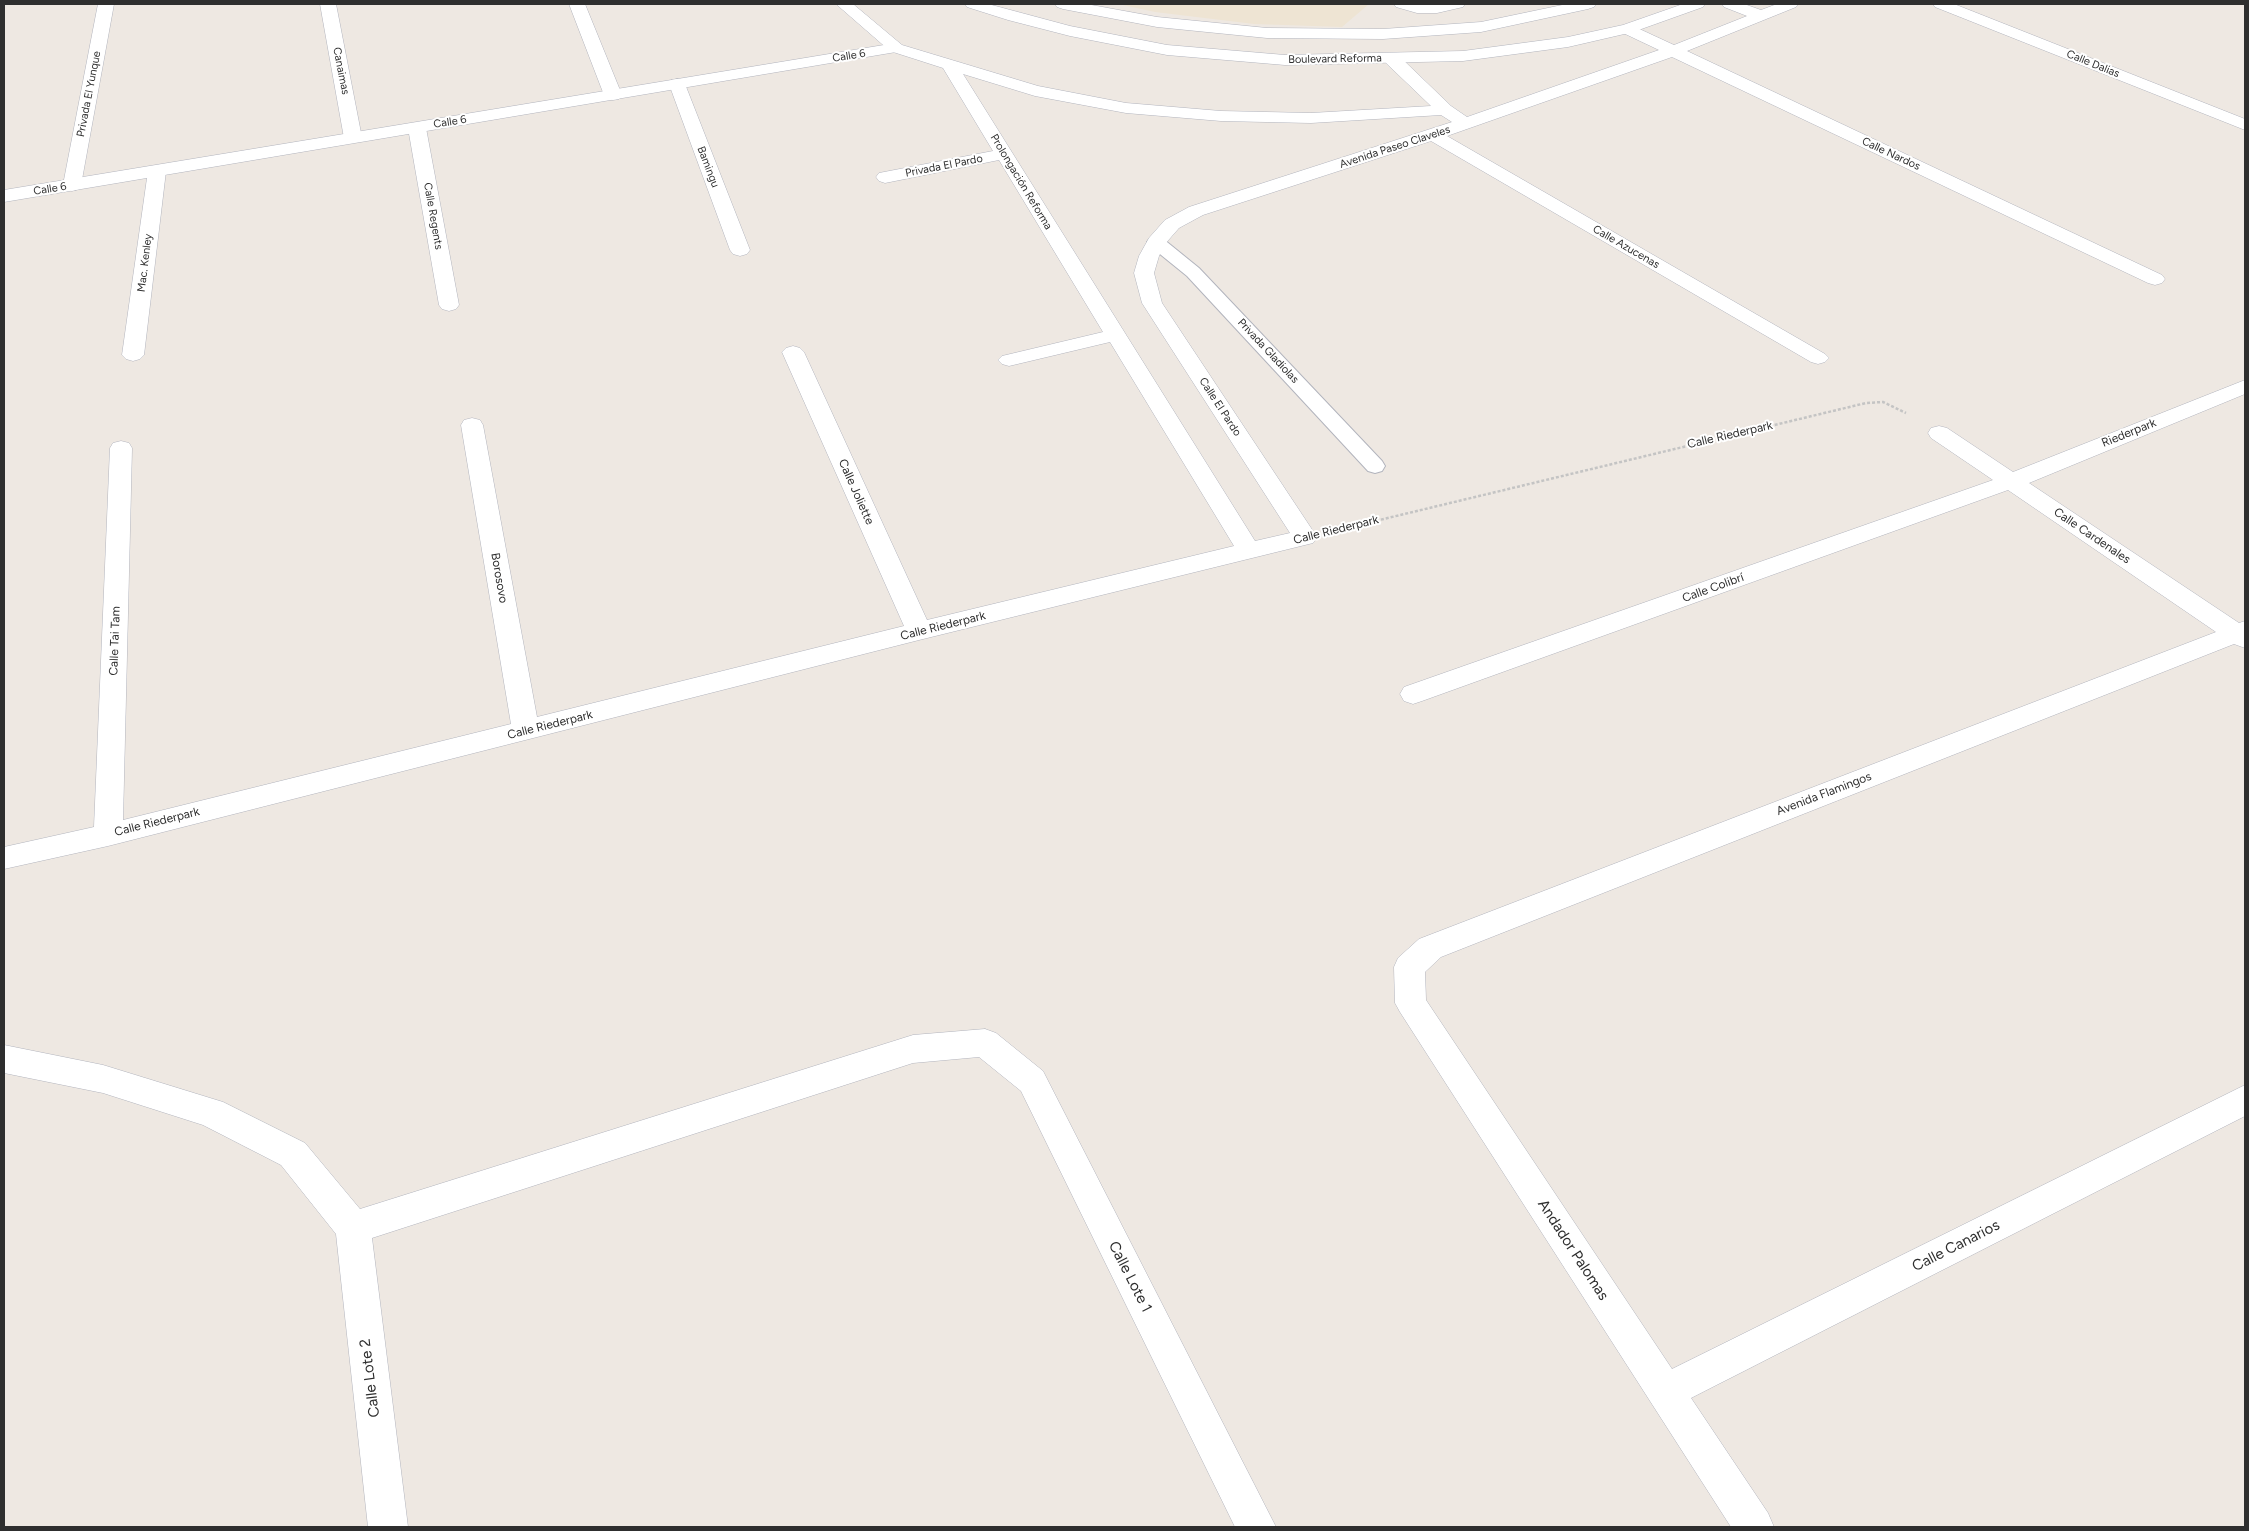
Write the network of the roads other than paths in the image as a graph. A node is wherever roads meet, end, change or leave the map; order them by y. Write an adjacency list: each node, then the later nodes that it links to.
1 (106, 4): 31 (street, Privada El Yunque)
2 (328, 4): 27 (street, Canaimas)
3 (577, 4): 21 (street)
4 (844, 4): 16 (street)
5 (973, 4): 18 (street, Boulevard Reforma)
6 (1063, 4): 9 (street, Boulevard Reforma)
7 (1402, 4): 8 (street)
8 (1458, 4)
9 (1588, 4)
10 (1697, 4): 15 (street, Boulevard Reforma)
11 (1730, 4): 14 (street)
12 (1790, 4): 14 (street, Avenida Paseo Claveles)
13 (1941, 4): 24 (street, Calle Dalias)
14 (1760, 16): 17 (street, Avenida Paseo Claveles)
15 (1627, 30): 17 (street, Calle Nardos); 18 (street, Boulevard Reforma)
16 (896, 48): 19 (street); 20 (street, Calle 6)
17 (1673, 51): 23 (street, Avenida Paseo Claveles); 36 (street, Calle Nardos)
18 (1392, 59): 22 (street)
19 (950, 66): 22 (street); 28 (street, Prolongación Reforma)
20 (677, 84): 21 (street, Calle 6); 34 (street, Bamingu)
21 (613, 95): 25 (street, Calle 6)
22 (1445, 110): 23 (street)
23 (1466, 124): 26 (street, Avenida Paseo Claveles)
24 (2245, 125)
25 (417, 128): 27 (street, Calle 6); 37 (street, Calle Regents)
26 (1433, 136): 33 (street, Avenida Paseo Claveles); 41 (street, Calle Azucenas)
27 (353, 138): 29 (street, Calle 6)
28 (1004, 154): 30 (street, Privada El Pardo); 38 (street, Prolongación Reforma)
29 (157, 171): 31 (street, Calle 6); 40 (street, Mac. Kenley)
30 (885, 177)
31 (72, 185): 32 (street, Calle 6)
32 (4, 196)
33 (1156, 242): 35 (street, Avenida Paseo Claveles); 47 (lane, Privada Gladiolas)
34 (740, 250)
35 (1144, 273): 49 (street, Calle El Pardo)
36 (2155, 279)
37 (449, 305)
38 (1114, 335): 42 (street); 50 (street)
39 (793, 352): 51 (street, Calle Joliette)
40 (133, 355)
41 (1818, 358)
42 (1009, 360)
43 (2245, 386): 48 (street, Riederpark)
44 (472, 425): 54 (street, Borosovo)
45 (1939, 433): 48 (street, Calle Cardenales)
46 (121, 448): 55 (street, Calle Tai Tam)
47 (1375, 466)
48 (2012, 481): 52 (street, Calle Cardenales); 53 (street, Calle Colibrí)
49 (1305, 537): 50 (street, Calle Riederpark)
50 (1249, 551): 51 (street, Calle Riederpark)
51 (919, 631): 54 (street, Calle Riederpark)
52 (2243, 634): 57 (street, Avenida Flamingos)
53 (1413, 694)
54 (526, 731): 55 (street, Calle Riederpark)
55 (108, 834): 56 (street, Calle Riederpark)
56 (4, 858)
57 (1409, 968): 61 (street, Andador Palomas)
58 (4, 1060): 60 (street)
59 (2245, 1100): 61 (street, Calle Canarios)
60 (352, 1228): 62 (street, Calle Lote 2); 63 (street, Calle Lote 1)
61 (1666, 1391): 64 (street, Andador Palomas)
62 (388, 1527)
63 (1256, 1527)
64 (1754, 1527)

